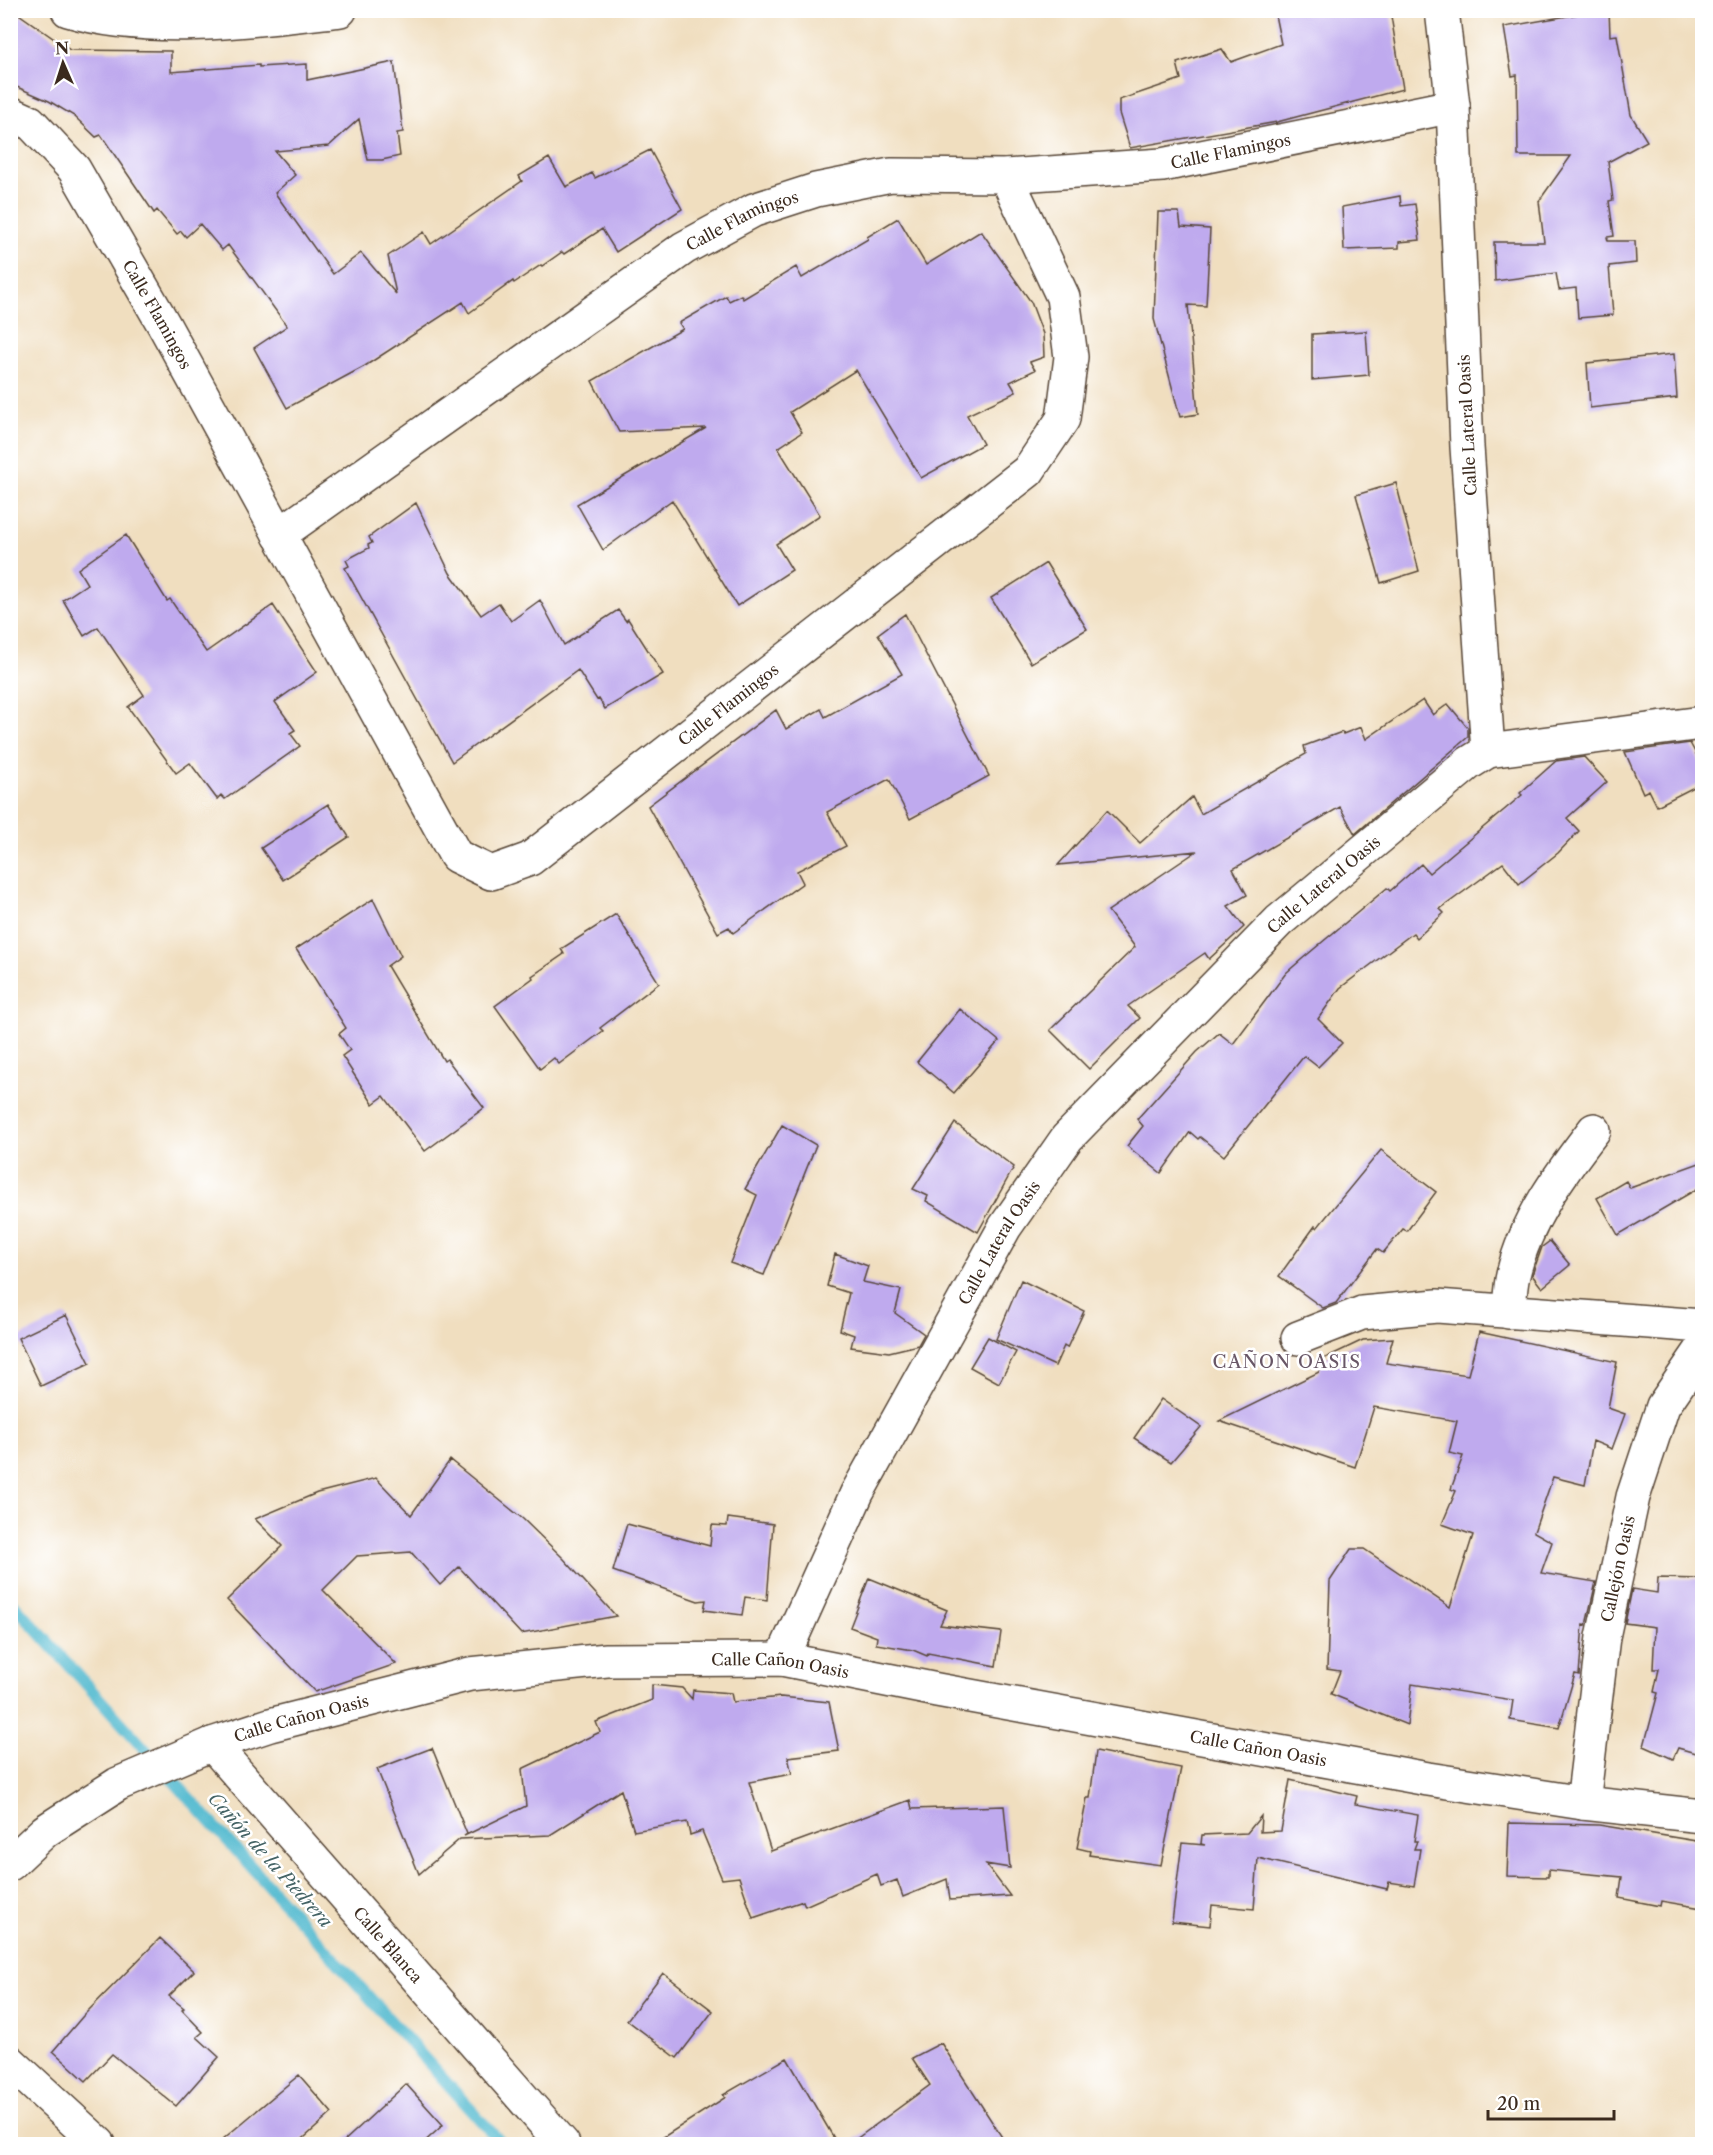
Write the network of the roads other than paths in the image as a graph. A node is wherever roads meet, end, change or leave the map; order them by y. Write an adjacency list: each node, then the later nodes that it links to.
1 (68, 10): 2 (street)
2 (340, 10)
3 (1442, 10): 4 (street, Calle Lateral Oasis)
4 (1453, 106): 6 (street, Calle Flamingos); 9 (street, Calle Lateral Oasis)
5 (10, 113): 7 (street, Calle Flamingos)
6 (1006, 176): 7 (street, Calle Flamingos); 7 (street, Calle Flamingos)
7 (279, 535)
8 (1702, 723): 9 (street)
9 (1488, 751): 15 (street, Calle Lateral Oasis)
10 (1594, 1130): 11 (street)
11 (1509, 1312): 12 (street); 13 (street)
12 (1702, 1326)
13 (1298, 1338)
14 (1702, 1350): 17 (street, Callejón Oasis)
15 (782, 1659): 16 (street, Calle Cañon Oasis); 17 (street, Calle Cañon Oasis)
16 (199, 1749): 19 (street, Calle Cañon Oasis); 22 (street, Calle Blanca)
17 (1583, 1803): 18 (street)
18 (1702, 1816)
19 (10, 1864)
20 (10, 2062): 21 (street)
21 (99, 2145)
22 (563, 2145)

